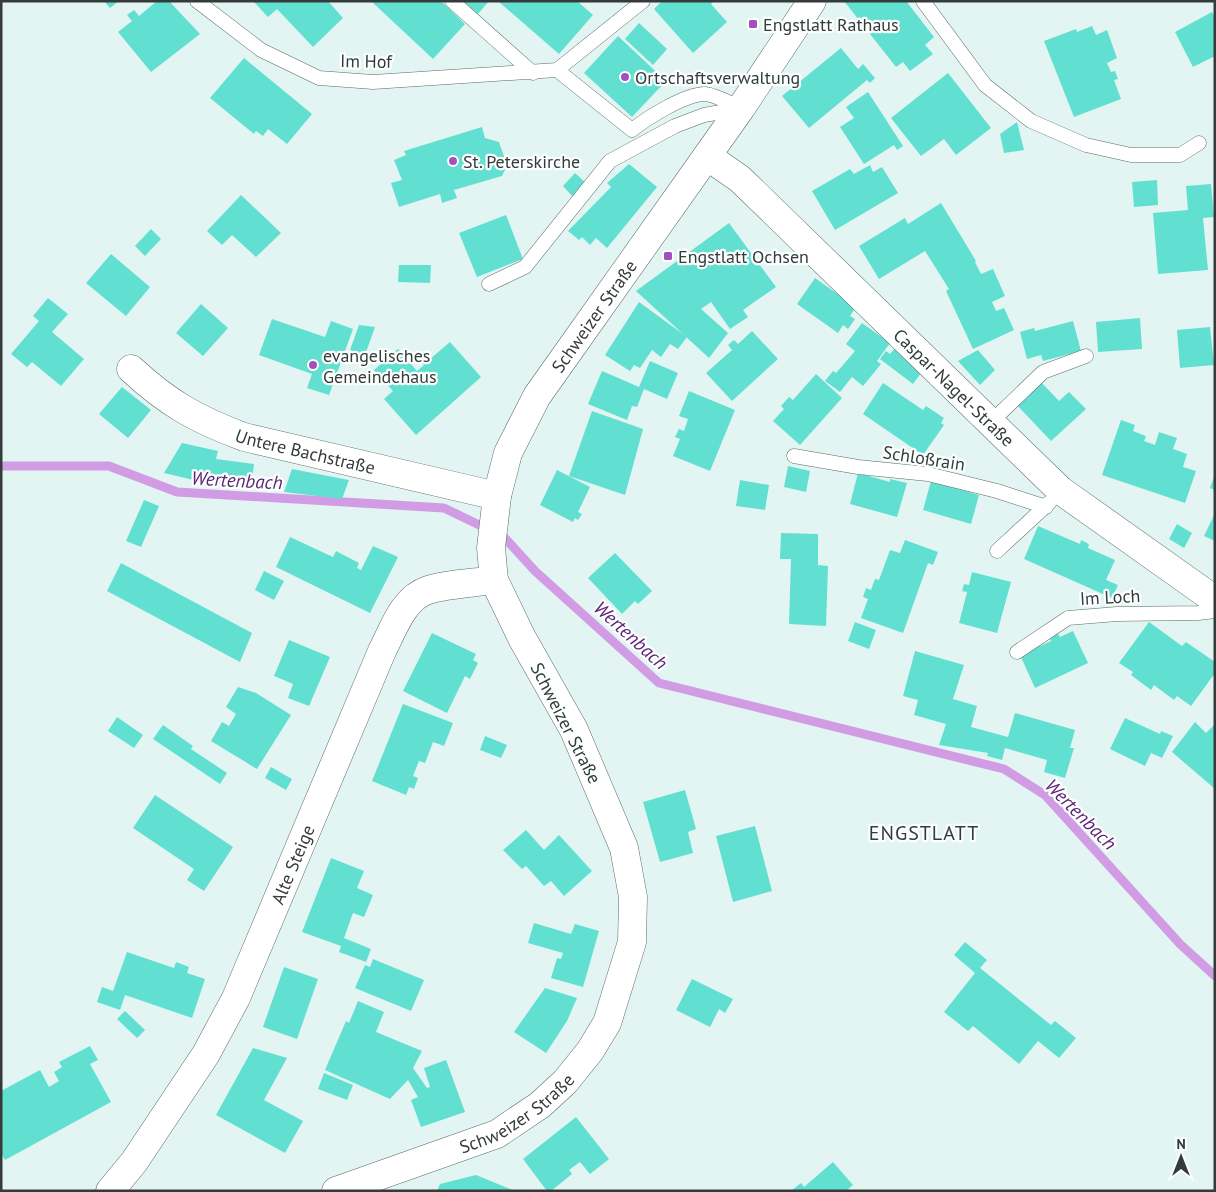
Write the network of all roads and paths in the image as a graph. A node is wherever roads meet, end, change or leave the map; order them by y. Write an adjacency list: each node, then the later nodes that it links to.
1 (196, 1): 7 (lane, Im Hof)
2 (452, 1): 7 (lane)
3 (643, 1): 6 (lane)
4 (812, 1): 8 (street, Schweizer Straße)
5 (923, 1): 9 (lane)
6 (557, 70): 7 (lane, Im Hof); 8 (lane)
7 (533, 73)
8 (742, 108): 10 (street, Schweizer Straße); 11 (lane)
9 (1199, 143)
10 (707, 156): 14 (street, Caspar-Nagel-Straße); 16 (street, Schweizer Straße)
11 (489, 284)
12 (1086, 356): 14 (lane)
13 (131, 369): 16 (street, Untere Bachstraße)
14 (990, 423): 17 (street, Caspar-Nagel-Straße)
15 (794, 456): 17 (lane, Schloßrain)
16 (497, 496): 19 (street, Schweizer Straße)
17 (1053, 498): 18 (lane); 20 (street, Caspar-Nagel-Straße)
18 (997, 551)
19 (494, 580): 23 (street, Schweizer Straße); 24 (street, Alte Steige)
20 (1215, 600)
21 (1215, 611): 22 (lane, Im Loch)
22 (1017, 652)
23 (348, 1189)
24 (110, 1191)

